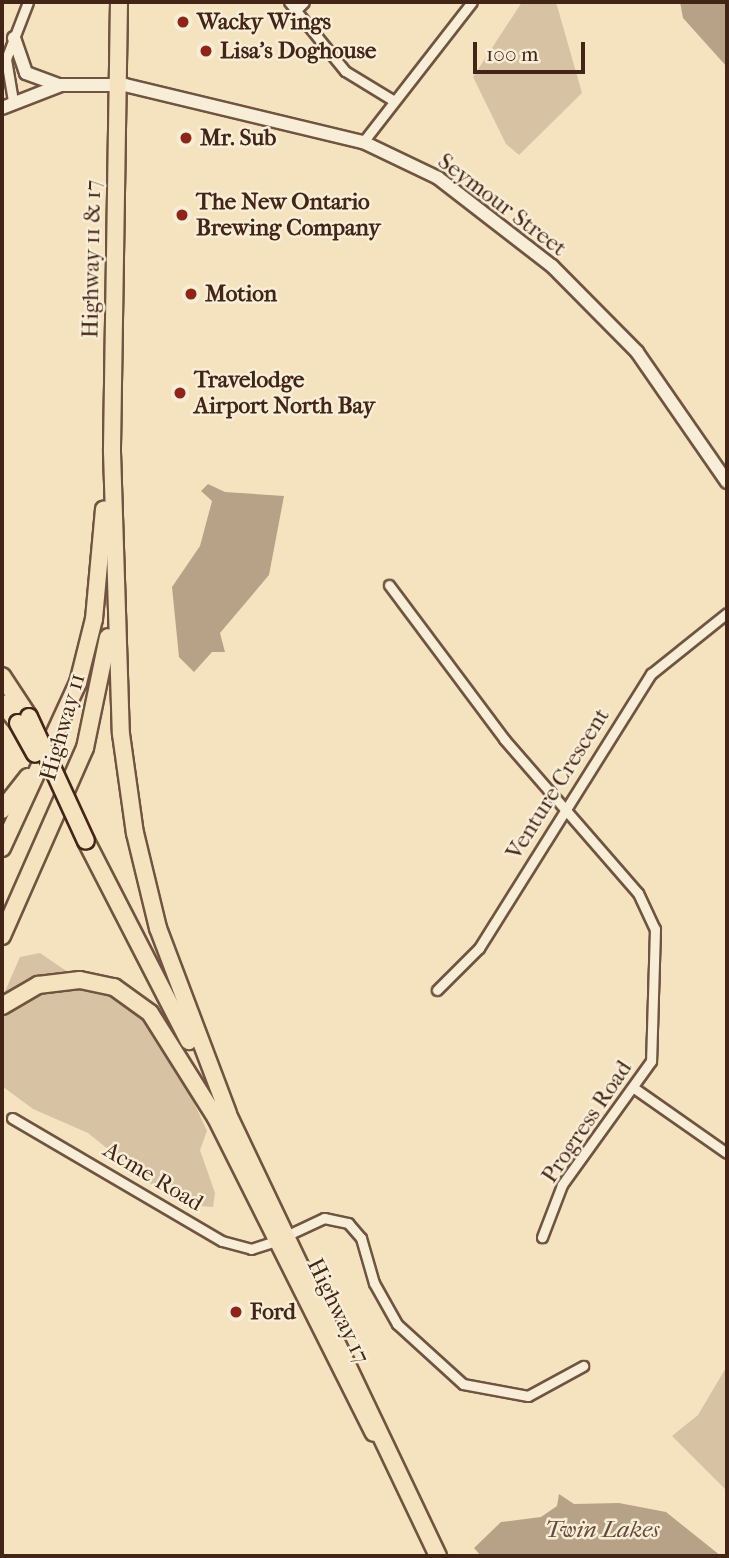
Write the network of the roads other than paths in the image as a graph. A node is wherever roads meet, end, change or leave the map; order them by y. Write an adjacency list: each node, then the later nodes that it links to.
1 (28, 2): 7 (street)
2 (119, 2): 8 (highway, Highway 11 & 17)
3 (289, 2): 6 (street)
4 (304, 2): 6 (street)
5 (471, 2): 10 (street)
6 (296, 10): 10 (street)
7 (14, 38): 9 (street); 11 (street)
8 (118, 84): 9 (street, Seymour Street); 12 (street, Seymour Street); 14 (highway, Highway 11 & 17)
9 (61, 85): 11 (street, Seymour Street)
10 (391, 99): 12 (street)
11 (8, 104)
12 (363, 142): 13 (street, Seymour Street)
13 (727, 482)
14 (108, 517): 17 (highway, Highway 11); 24 (highway, Highway 11); 28 (highway)
15 (389, 585): 21 (street, Progress Road)
16 (727, 612): 21 (street, Venture Crescent)
17 (85, 658): 22 (highway); 23 (highway, Highway 11)
18 (2, 676): 20 (highway)
19 (2, 703): 20 (highway)
20 (23, 720): 28 (highway, bridge)
21 (563, 807): 25 (street, Venture Crescent); 27 (street, Progress Road)
22 (2, 810)
23 (2, 848)
24 (2, 936)
25 (437, 990)
26 (2, 1006): 28 (highway)
27 (634, 1087): 30 (street); 32 (street, Progress Road)
28 (222, 1116): 31 (highway, Highway 17)
29 (12, 1118): 31 (street, Acme Road)
30 (727, 1153)
31 (284, 1237): 33 (street); 34 (highway, Highway 17)
32 (542, 1237)
33 (583, 1366)
34 (438, 1556)

